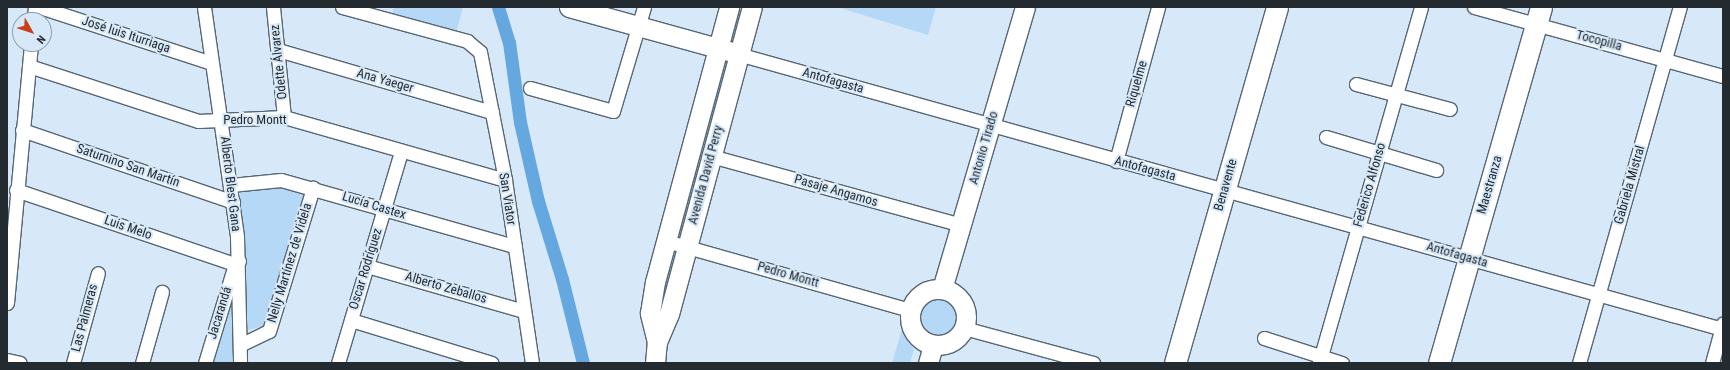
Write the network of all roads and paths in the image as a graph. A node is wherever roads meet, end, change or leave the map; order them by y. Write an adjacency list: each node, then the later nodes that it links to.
1 (40, 7): 23 (street, José luis Iturriaga)
2 (204, 7): 23 (street, Alberto Blest Gana)
3 (273, 7): 19 (street, Odette Álvarez)
4 (342, 7): 15 (street)
5 (569, 7): 17 (main road, Antofagasta)
6 (644, 7): 17 (street)
7 (729, 7): 18 (main road, Avenida David Perry)
8 (752, 7): 21 (main road, Avenida David Perry)
9 (1025, 7): 33 (main road, Antonio Tirado)
10 (1158, 7): 39 (street, Riquelme)
11 (1276, 7): 44 (main road, Benavente)
12 (1421, 7): 28 (street, Federico Alfonso)
13 (1474, 7): 16 (street, Tocopilla)
14 (1680, 7): 22 (street, Gabriela Mistral)
15 (370, 10): 30 (street, San Viator)
16 (1539, 15): 22 (street, Tocopilla); 53 (main road, Maestranza)
17 (638, 27): 18 (main road, Antofagasta); 27 (street)
18 (717, 48): 21 (main road, Antofagasta); 50 (main road, Avenida David Perry)
19 (278, 50): 30 (street, Ana Yaeger); 31 (street, Odette Álvarez)
20 (30, 52): 24 (street)
21 (738, 54): 33 (street, Antofagasta); 38 (main road, Avenida David Perry)
22 (1665, 59): 25 (street, Tocopilla); 59 (street, Gabriela Mistral)
23 (211, 63): 32 (street, Alberto Blest Gana)
24 (29, 66): 32 (street, Pedro Montt); 34 (street)
25 (1723, 76)
26 (1356, 84): 28 (street)
27 (530, 88)
28 (1396, 95): 29 (street); 37 (street, Federico Alfonso)
29 (1450, 109)
30 (492, 112): 41 (street, San Viator)
31 (284, 117): 32 (street, Pedro Montt); 36 (street, Pedro Montt)
32 (222, 119): 42 (street, Alberto Blest Gana)
33 (991, 125): 39 (street, Antofagasta); 48 (main road, Antonio Tirado)
34 (22, 130): 45 (street); 46 (street, Saturnino San Martín)
35 (1326, 137): 37 (street)
36 (401, 152): 41 (street, Pedro Montt); 47 (street, Oscar Rodríguez)
37 (1380, 153): 40 (street); 49 (street, Federico Alfonso)
38 (711, 156): 48 (street, Pasaje Angamos); 52 (main road, Avenida David Perry)
39 (1116, 161): 44 (street, Antofagasta)
40 (1436, 170)
41 (505, 180): 51 (street, San Viator)
42 (231, 185): 43 (street, Lucía Castex); 46 (street, Alberto Blest Gana)
43 (313, 188): 47 (street, Lucía Castex); 68 (street, Nelly Martínez de Videla)
44 (1224, 189): 49 (street, Antofagasta); 82 (main road, Benavente)
45 (16, 190): 54 (street, Luis Melo); 60 (street)
46 (233, 202): 54 (street, Alberto Blest Gana)
47 (384, 210): 51 (street, Lucía Castex); 55 (street, Oscar Rodríguez)
48 (961, 225): 57 (main road, Antonio Tirado)
49 (1358, 227): 53 (street, Antofagasta); 70 (street, Federico Alfonso)
50 (666, 240): 52 (street, Pedro Montt); 67 (main road, Avenida David Perry)
51 (515, 246): 62 (street, San Viator)
52 (687, 247): 61 (street, Pedro Montt); 67 (main road, Avenida David Perry)
53 (1469, 259): 59 (street, Antofagasta); 84 (main road, Maestranza)
54 (237, 263): 68 (street, Alberto Blest Gana); 75 (street, Jacarandá)
55 (367, 266): 62 (street, Alberto Zeballos); 63 (street, Oscar Rodríguez)
56 (98, 273): 73 (street, Las Palmeras)
57 (942, 289): 61 (main road); 65 (main road)
58 (162, 292): 74 (street)
59 (1600, 294): 64 (street, Antofagasta); 85 (street, Gabriela Mistral)
60 (7, 303)
61 (910, 310): 69 (main road)
62 (524, 311): 79 (street, San Viator)
63 (351, 320): 77 (street, Oscar Rodríguez); 78 (street)
64 (1722, 326): 86 (street)
65 (964, 328): 69 (main road); 81 (street)
66 (1264, 338): 70 (street)
67 (656, 342): 80 (main road, Avenida David Perry)
68 (242, 344): 76 (street, Alberto Blest Gana)
69 (930, 354)
70 (1320, 359): 83 (street)
71 (7, 360): 72 (street)
72 (20, 363)
73 (73, 363)
74 (142, 363)
75 (205, 363)
76 (240, 363)
77 (338, 363)
78 (492, 363)
79 (532, 363)
80 (655, 363)
81 (1093, 363)
82 (1175, 363)
83 (1342, 363)
84 (1439, 363)
85 (1579, 363)
86 (1712, 363)

